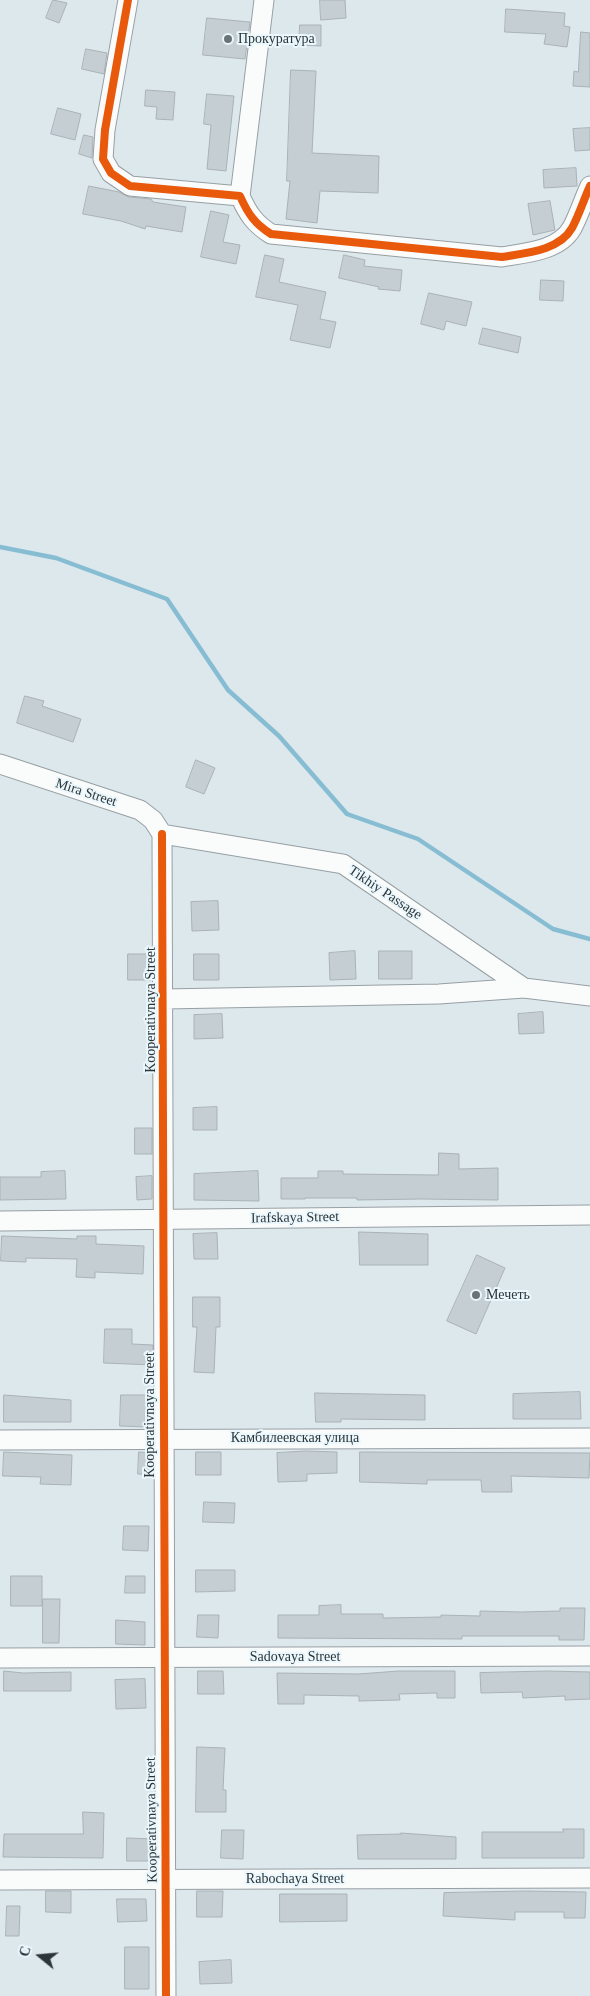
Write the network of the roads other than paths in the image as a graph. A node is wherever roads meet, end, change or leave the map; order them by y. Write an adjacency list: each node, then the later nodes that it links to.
1 (128, 0): 4 (street)
2 (264, 0): 4 (street)
3 (590, 186): 4 (street)
4 (240, 196)
5 (0, 764): 6 (street, Mira Street)
6 (162, 834): 7 (street, Tikhiy Passage); 9 (street, Kooperativnaya Street)
7 (524, 988): 8 (street, Tikhiy Passage); 9 (street)
8 (590, 996)
9 (164, 999): 11 (street, Kooperativnaya Street)
10 (590, 1215): 11 (street, Irafskaya Street)
11 (162, 1219): 12 (street, Irafskaya Street); 13 (street, Kooperativnaya Street)
12 (0, 1221)
13 (163, 1438): 14 (street, Камбилеевская улица); 15 (street, Камбилеевская улица); 17 (street, Kooperativnaya Street)
14 (590, 1438)
15 (0, 1440)
16 (590, 1656): 17 (street, Sadovaya Street)
17 (163, 1657): 18 (street, Sadovaya Street); 21 (street, Kooperativnaya Street)
18 (0, 1658)
19 (590, 1878): 21 (street, Rabochaya Street)
20 (0, 1880): 21 (street, Rabochaya Street)
21 (166, 1880): 22 (street, Kooperativnaya Street)
22 (166, 1996)

